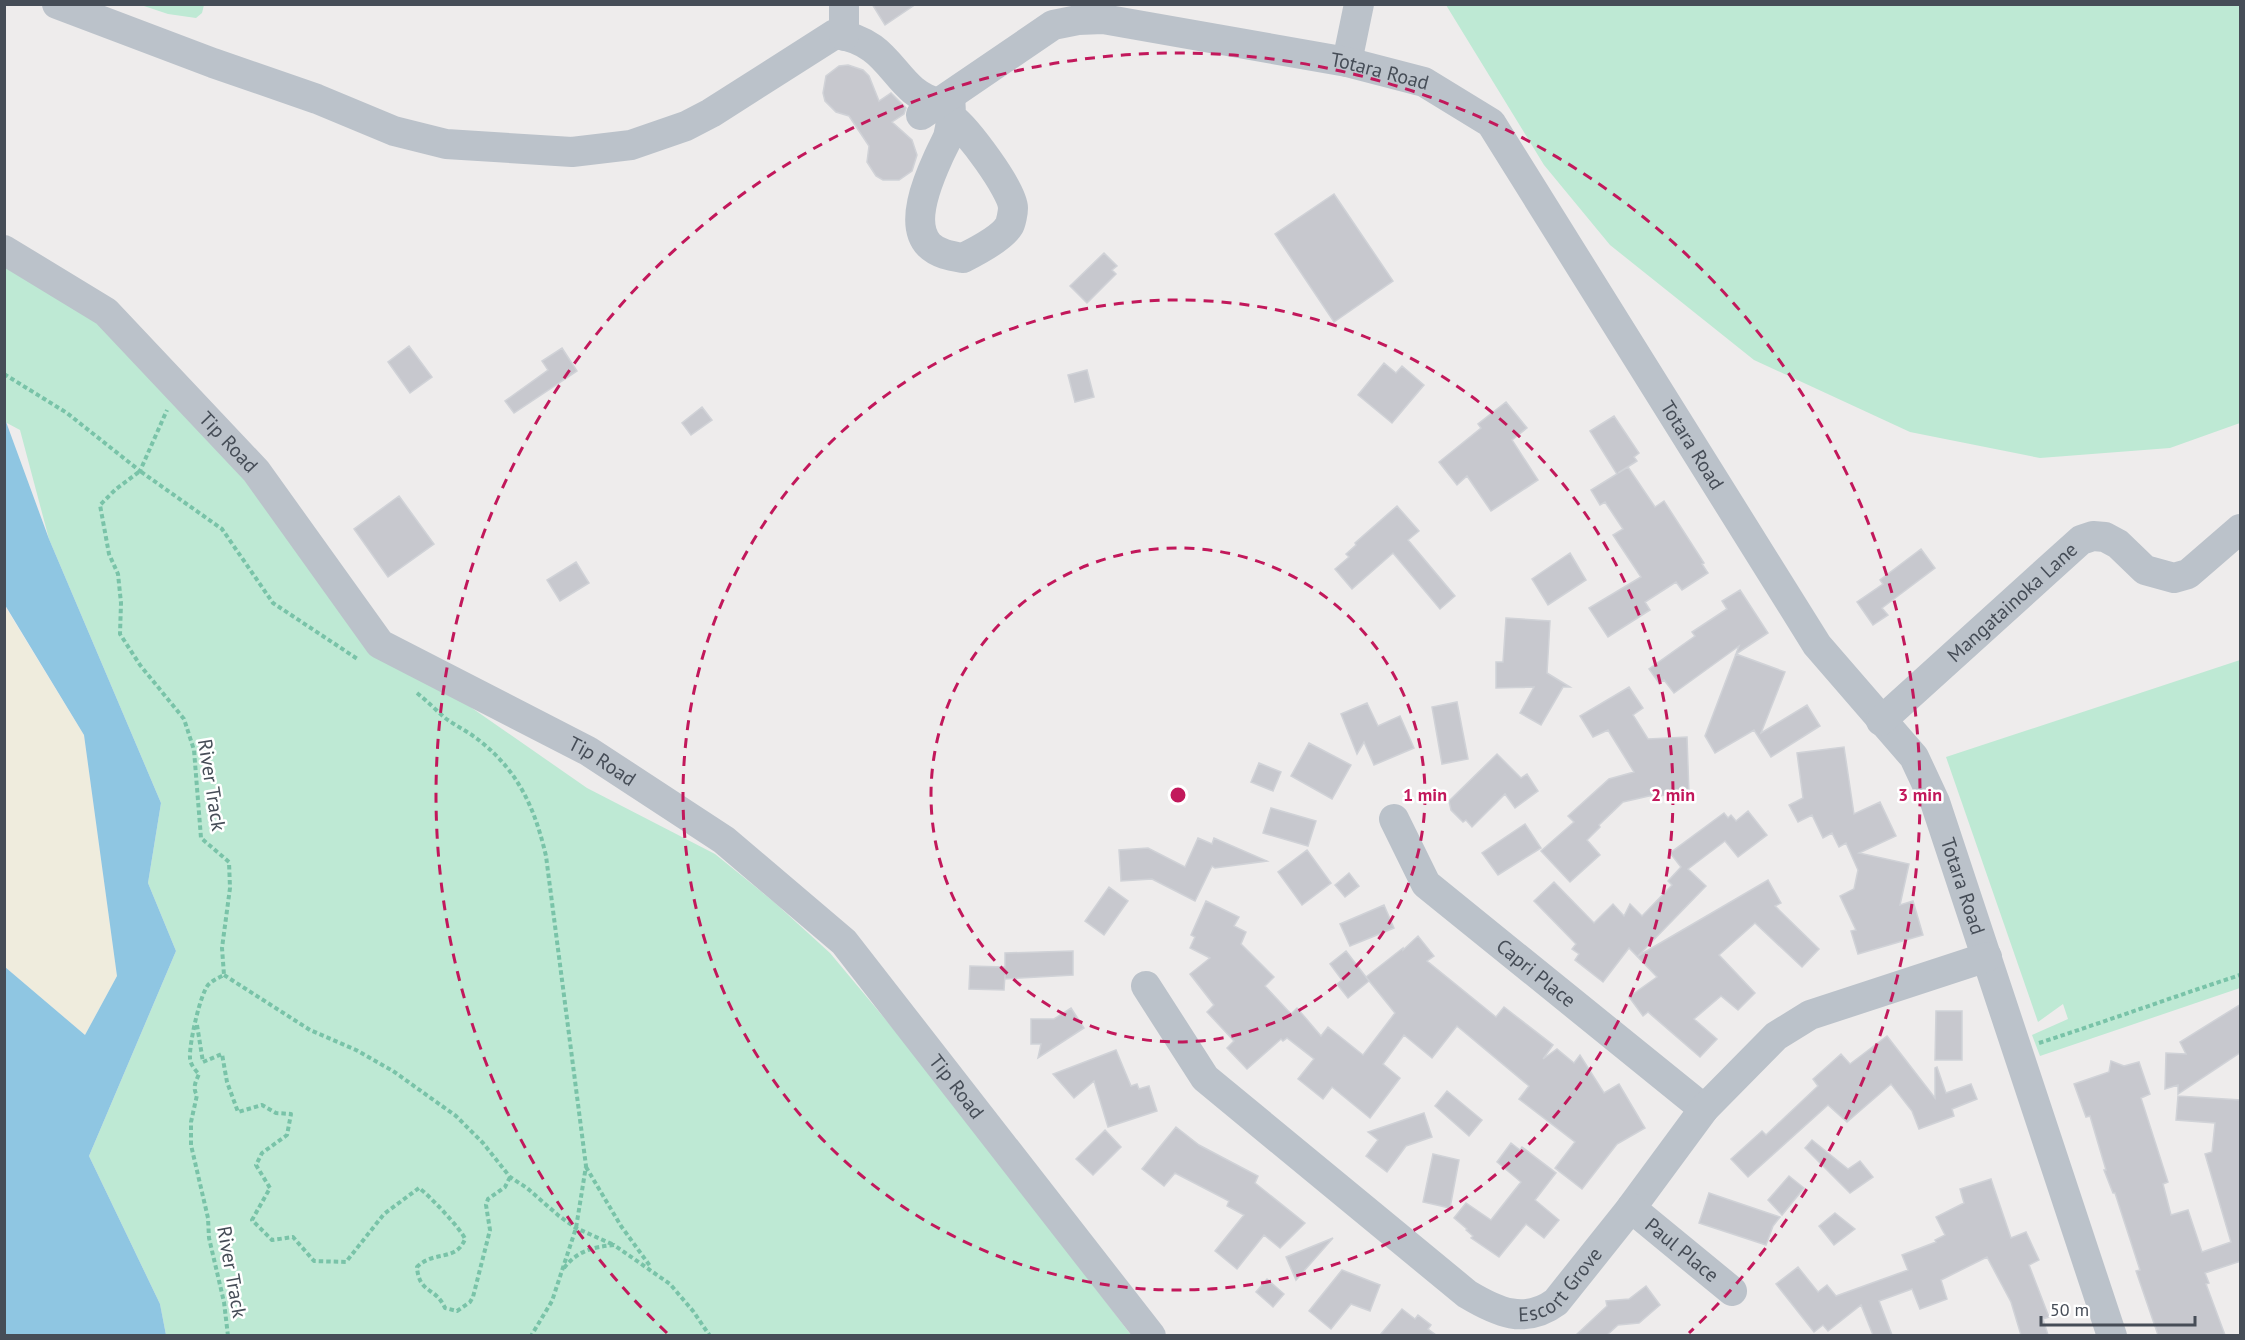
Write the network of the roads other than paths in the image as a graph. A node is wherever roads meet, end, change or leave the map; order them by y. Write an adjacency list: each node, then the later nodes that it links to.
1 (57, 4): 4 (street)
2 (844, 4): 4 (street)
3 (1359, 4): 5 (street)
4 (844, 36): 5 (street, Totara Road)
5 (1347, 62): 8 (street, Totara Road)
6 (4, 250): 16 (street, Tip Road)
7 (2241, 529): 8 (street, Mangatainoka Lane)
8 (1881, 721): 10 (street, Totara Road)
9 (1394, 819): 12 (street, Capri Place)
10 (1987, 957): 12 (street, Escort Grove); 17 (street, Totara Road)
11 (1146, 986): 15 (street, Escort Grove)
12 (1704, 1109): 13 (street, Escort Grove)
13 (1631, 1208): 14 (street, Paul Place); 15 (street, Escort Grove)
14 (1732, 1291)
15 (1543, 1323)
16 (1151, 1335)
17 (2112, 1335)

